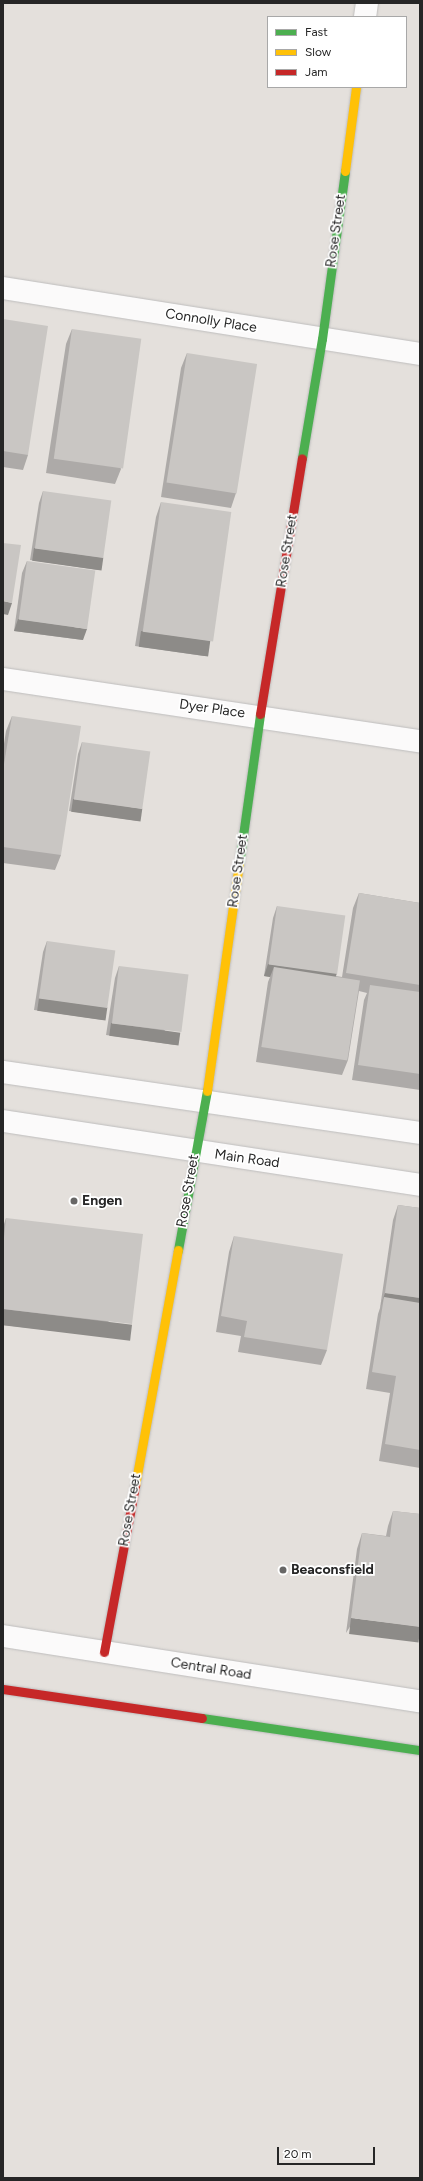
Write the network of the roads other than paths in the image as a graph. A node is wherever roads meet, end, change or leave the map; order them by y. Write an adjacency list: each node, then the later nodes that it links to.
1 (367, 3): 2 (street)
2 (365, 16)
3 (356, 88): 5 (street, Rose Street)
4 (3, 288): 5 (street, Connolly Place)
5 (322, 339): 6 (street, Connolly Place); 8 (street, Rose Street)
6 (420, 354)
7 (3, 679): 8 (street, Dyer Place)
8 (260, 716): 9 (street, Dyer Place); 11 (street, Rose Street)
9 (420, 741)
10 (3, 1072): 11 (street)
11 (206, 1100): 13 (street); 14 (street, Rose Street)
12 (3, 1121): 14 (street, Main Road)
13 (420, 1133)
14 (195, 1152): 15 (street, Main Road); 17 (street, Rose Street)
15 (420, 1185)
16 (3, 1636): 17 (street, Central Road)
17 (104, 1652): 19 (street, Central Road)
18 (3, 1689): 20 (street)
19 (420, 1701)
20 (420, 1750)

